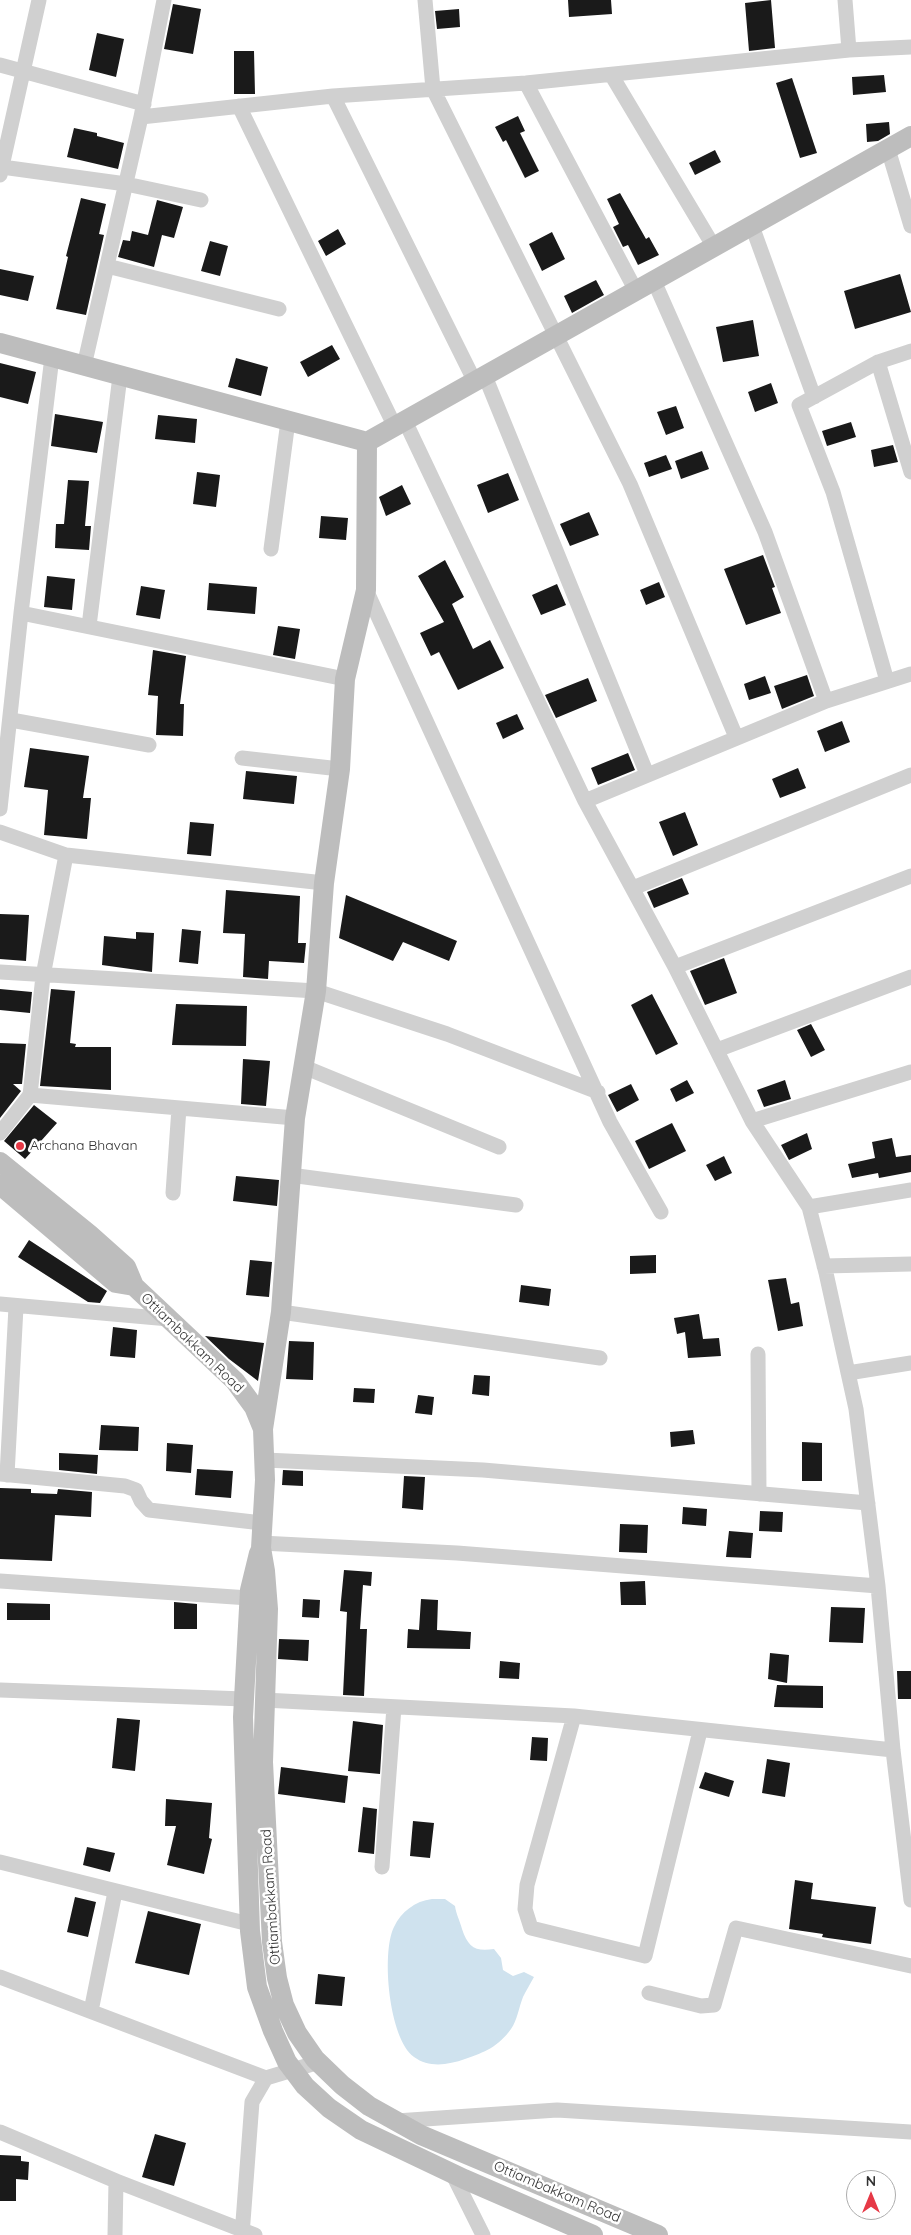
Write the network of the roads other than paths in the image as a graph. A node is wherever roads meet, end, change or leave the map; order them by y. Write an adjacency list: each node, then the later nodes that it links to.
1 (39, 0): 8 (street)
2 (164, 0): 14 (street)
3 (425, 0): 11 (street)
4 (846, 0): 6 (street)
5 (911, 47): 6 (street)
6 (849, 50): 9 (street)
7 (0, 64): 8 (street)
8 (23, 71): 14 (street); 17 (street)
9 (612, 76): 10 (street); 22 (street)
10 (526, 83): 11 (street); 25 (street)
11 (433, 89): 12 (street); 27 (street)
12 (333, 96): 13 (street); 34 (street)
13 (239, 106): 14 (street); 37 (street)
14 (143, 111): 18 (street)
15 (911, 136): 16 (street)
16 (888, 149): 20 (street); 21 (street)
17 (1, 171): 18 (street)
18 (126, 184): 19 (street); 23 (street)
19 (200, 200)
20 (752, 226): 22 (street); 35 (street)
21 (911, 226)
22 (714, 247): 24 (street)
23 (107, 266): 26 (street); 32 (street)
24 (654, 281): 25 (street); 47 (street)
25 (636, 291): 27 (street)
26 (279, 309)
27 (556, 336): 34 (street); 49 (street)
28 (0, 343): 30 (street)
29 (911, 351): 31 (street)
30 (52, 357): 32 (street); 42 (street)
31 (878, 362): 35 (street); 39 (street)
32 (84, 366): 33 (street)
33 (120, 376): 36 (street); 43 (street)
34 (480, 379): 37 (street); 54 (street)
35 (814, 397): 46 (street)
36 (288, 421): 38 (street); 40 (street)
37 (400, 424): 38 (street); 56 (street)
38 (367, 442): 41 (street)
39 (911, 472)
40 (271, 548)
41 (366, 590): 45 (street); 71 (street)
42 (21, 613): 43 (street); 48 (street)
43 (88, 626): 45 (street)
44 (911, 674): 46 (street)
45 (346, 679): 53 (street)
46 (887, 681): 47 (street)
47 (826, 701): 49 (street)
48 (11, 720): 50 (street); 51 (street)
49 (736, 737): 54 (street)
50 (149, 745)
51 (4, 746): 57 (street)
52 (242, 758): 53 (street)
53 (340, 769): 61 (street)
54 (646, 774): 56 (street)
55 (911, 775): 62 (street)
56 (585, 801): 62 (street)
57 (0, 809)
58 (0, 832): 59 (street)
59 (66, 855): 61 (street); 65 (street)
60 (911, 876): 63 (street)
61 (324, 883): 67 (street)
62 (633, 888): 63 (street)
63 (675, 967): 68 (street)
64 (0, 972): 65 (street)
65 (43, 976): 67 (street); 72 (street)
66 (911, 977): 68 (street)
67 (316, 991): 69 (street); 71 (street)
68 (717, 1050): 75 (street)
69 (304, 1067): 74 (street); 77 (street)
70 (911, 1072): 75 (street)
71 (598, 1092): 85 (street)
72 (30, 1095): 73 (street); 76 (street)
73 (179, 1108): 74 (street); 82 (street)
74 (295, 1118): 79 (street)
75 (752, 1121): 84 (street)
76 (0, 1133)
77 (499, 1147)
78 (0, 1162): 88 (street, Ottiambakkam Road)
79 (290, 1175): 83 (street); 91 (street)
80 (0, 1185): 88 (street, Ottiambakkam Road)
81 (911, 1190): 84 (street)
82 (173, 1193)
83 (516, 1205)
84 (809, 1207): 87 (street)
85 (661, 1212)
86 (911, 1264): 87 (street)
87 (824, 1266): 96 (street)
88 (134, 1286): 92 (street, Ottiambakkam Road)
89 (0, 1304): 90 (street)
90 (16, 1307): 92 (street); 99 (street)
91 (280, 1312): 94 (street); 97 (street)
92 (169, 1319): 97 (street, Ottiambakkam Road)
93 (758, 1354): 100 (street)
94 (600, 1358)
95 (911, 1363): 96 (street)
96 (848, 1374): 101 (street)
97 (263, 1429): 98 (street, Ottiambakkam Road)
98 (265, 1460): 100 (street); 102 (street, Ottiambakkam Road)
99 (3, 1475): 102 (street)
100 (758, 1494): 101 (street)
101 (868, 1503): 104 (street)
102 (261, 1538): 104 (street); 105 (street, Ottiambakkam Road); 107 (street, Ottiambakkam Road)
103 (0, 1581): 105 (street)
104 (878, 1586): 111 (street)
105 (249, 1598): 107 (street, Ottiambakkam Road)
106 (0, 1690): 107 (street)
107 (254, 1700): 108 (street); 116 (street, Ottiambakkam Road); 121 (street, Ottiambakkam Road)
108 (394, 1707): 109 (street); 113 (street)
109 (574, 1716): 110 (street); 110 (street)
110 (700, 1731): 111 (street)
111 (893, 1750): 115 (street)
112 (0, 1862): 114 (street)
113 (382, 1867)
114 (115, 1892): 116 (street); 120 (street)
115 (911, 1900)
116 (249, 1924): 122 (street, Ottiambakkam Road)
117 (911, 1966): 119 (street)
118 (0, 1977): 120 (street)
119 (649, 1994)
120 (91, 2011): 123 (street)
121 (319, 2062): 122 (street); 124 (street, Ottiambakkam Road)
122 (294, 2070): 123 (street); 127 (street, Ottiambakkam Road)
123 (266, 2078): 129 (street)
124 (396, 2121): 126 (street); 133 (street, Ottiambakkam Road)
125 (0, 2132): 128 (street)
126 (911, 2132)
127 (452, 2173): 131 (street); 132 (street, Ottiambakkam Road)
128 (116, 2181): 129 (street); 130 (street)
129 (246, 2233)
130 (115, 2235)
131 (484, 2235)
132 (593, 2235)
133 (658, 2235)

